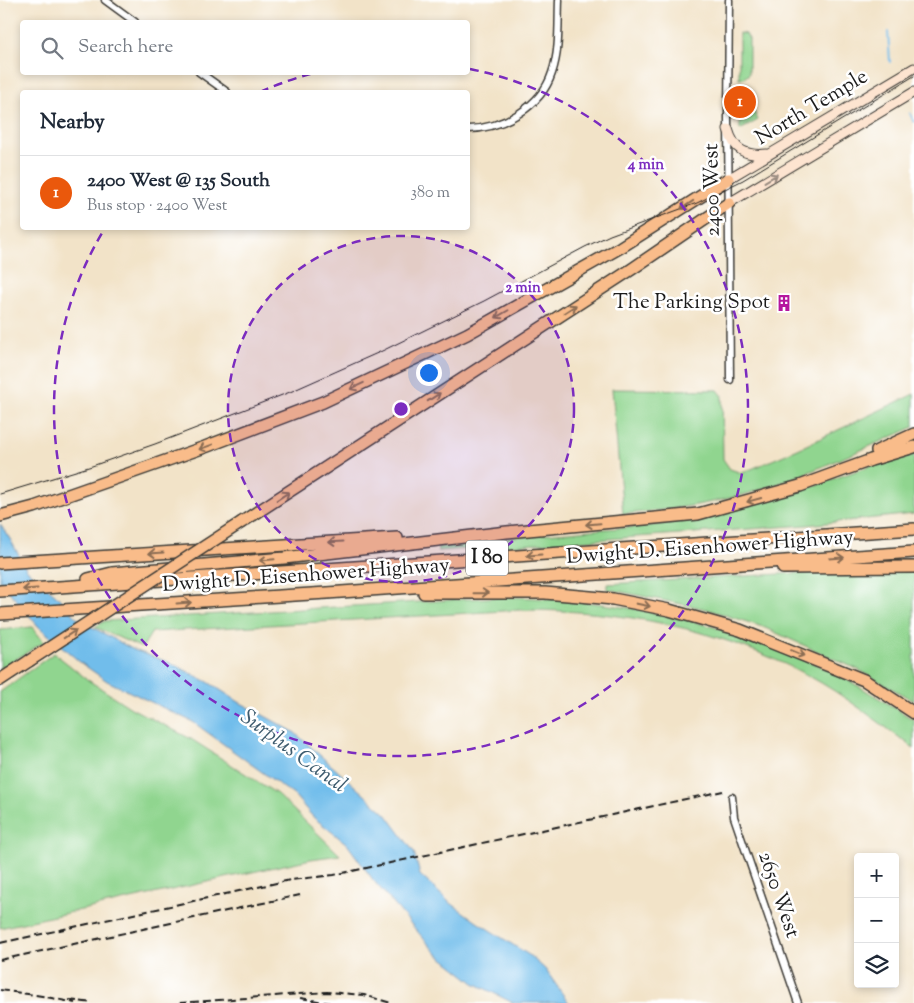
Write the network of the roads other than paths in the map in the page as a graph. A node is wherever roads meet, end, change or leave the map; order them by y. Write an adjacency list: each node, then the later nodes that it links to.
1 (106, 0): 4 (street)
2 (559, 0): 9 (street)
3 (730, 0): 10 (street, 2400 West)
4 (132, 20)
5 (914, 68): 11 (main road, North Temple)
6 (203, 75): 7 (street)
7 (224, 90)
8 (914, 92): 13 (main road, North Temple, one-way to 8)
9 (470, 129)
10 (728, 129): 11 (main road); 12 (street, 2400 West)
11 (770, 153): 12 (main road, North Temple)
12 (728, 179): 13 (street, 2400 West); 18 (highway, one-way to 18)
13 (729, 203): 14 (street, 2400 West); 31 (highway, one-way to 13, bridge)
14 (730, 380)
15 (914, 434): 17 (highway)
16 (914, 446): 17 (highway)
17 (800, 486): 21 (highway, one-way to 21)
18 (4, 515)
19 (914, 525): 22 (highway)
20 (914, 529): 22 (highway, Dwight D. Eisenhower Highway / I 80)
21 (507, 532): 24 (highway, one-way to 24); 27 (highway, one-way to 27)
22 (856, 533): 27 (highway, Dwight D. Eisenhower Highway / I 80, one-way to 27)
23 (914, 552): 26 (highway, Dwight D. Eisenhower Highway / I 80, one-way to 23)
24 (0, 563)
25 (914, 567): 26 (highway)
26 (684, 568): 29 (highway, Dwight D. Eisenhower Highway / I 80)
27 (61, 586): 28 (highway, Dwight D. Eisenhower Highway / I 80, one-way to 28)
28 (0, 591)
29 (327, 593): 30 (highway, Dwight D. Eisenhower Highway / I 80, one-way to 29); 32 (highway, one-way to 32)
30 (0, 614)
31 (0, 680)
32 (914, 712)
33 (732, 798): 34 (street, 2650 West)
34 (798, 1003)

